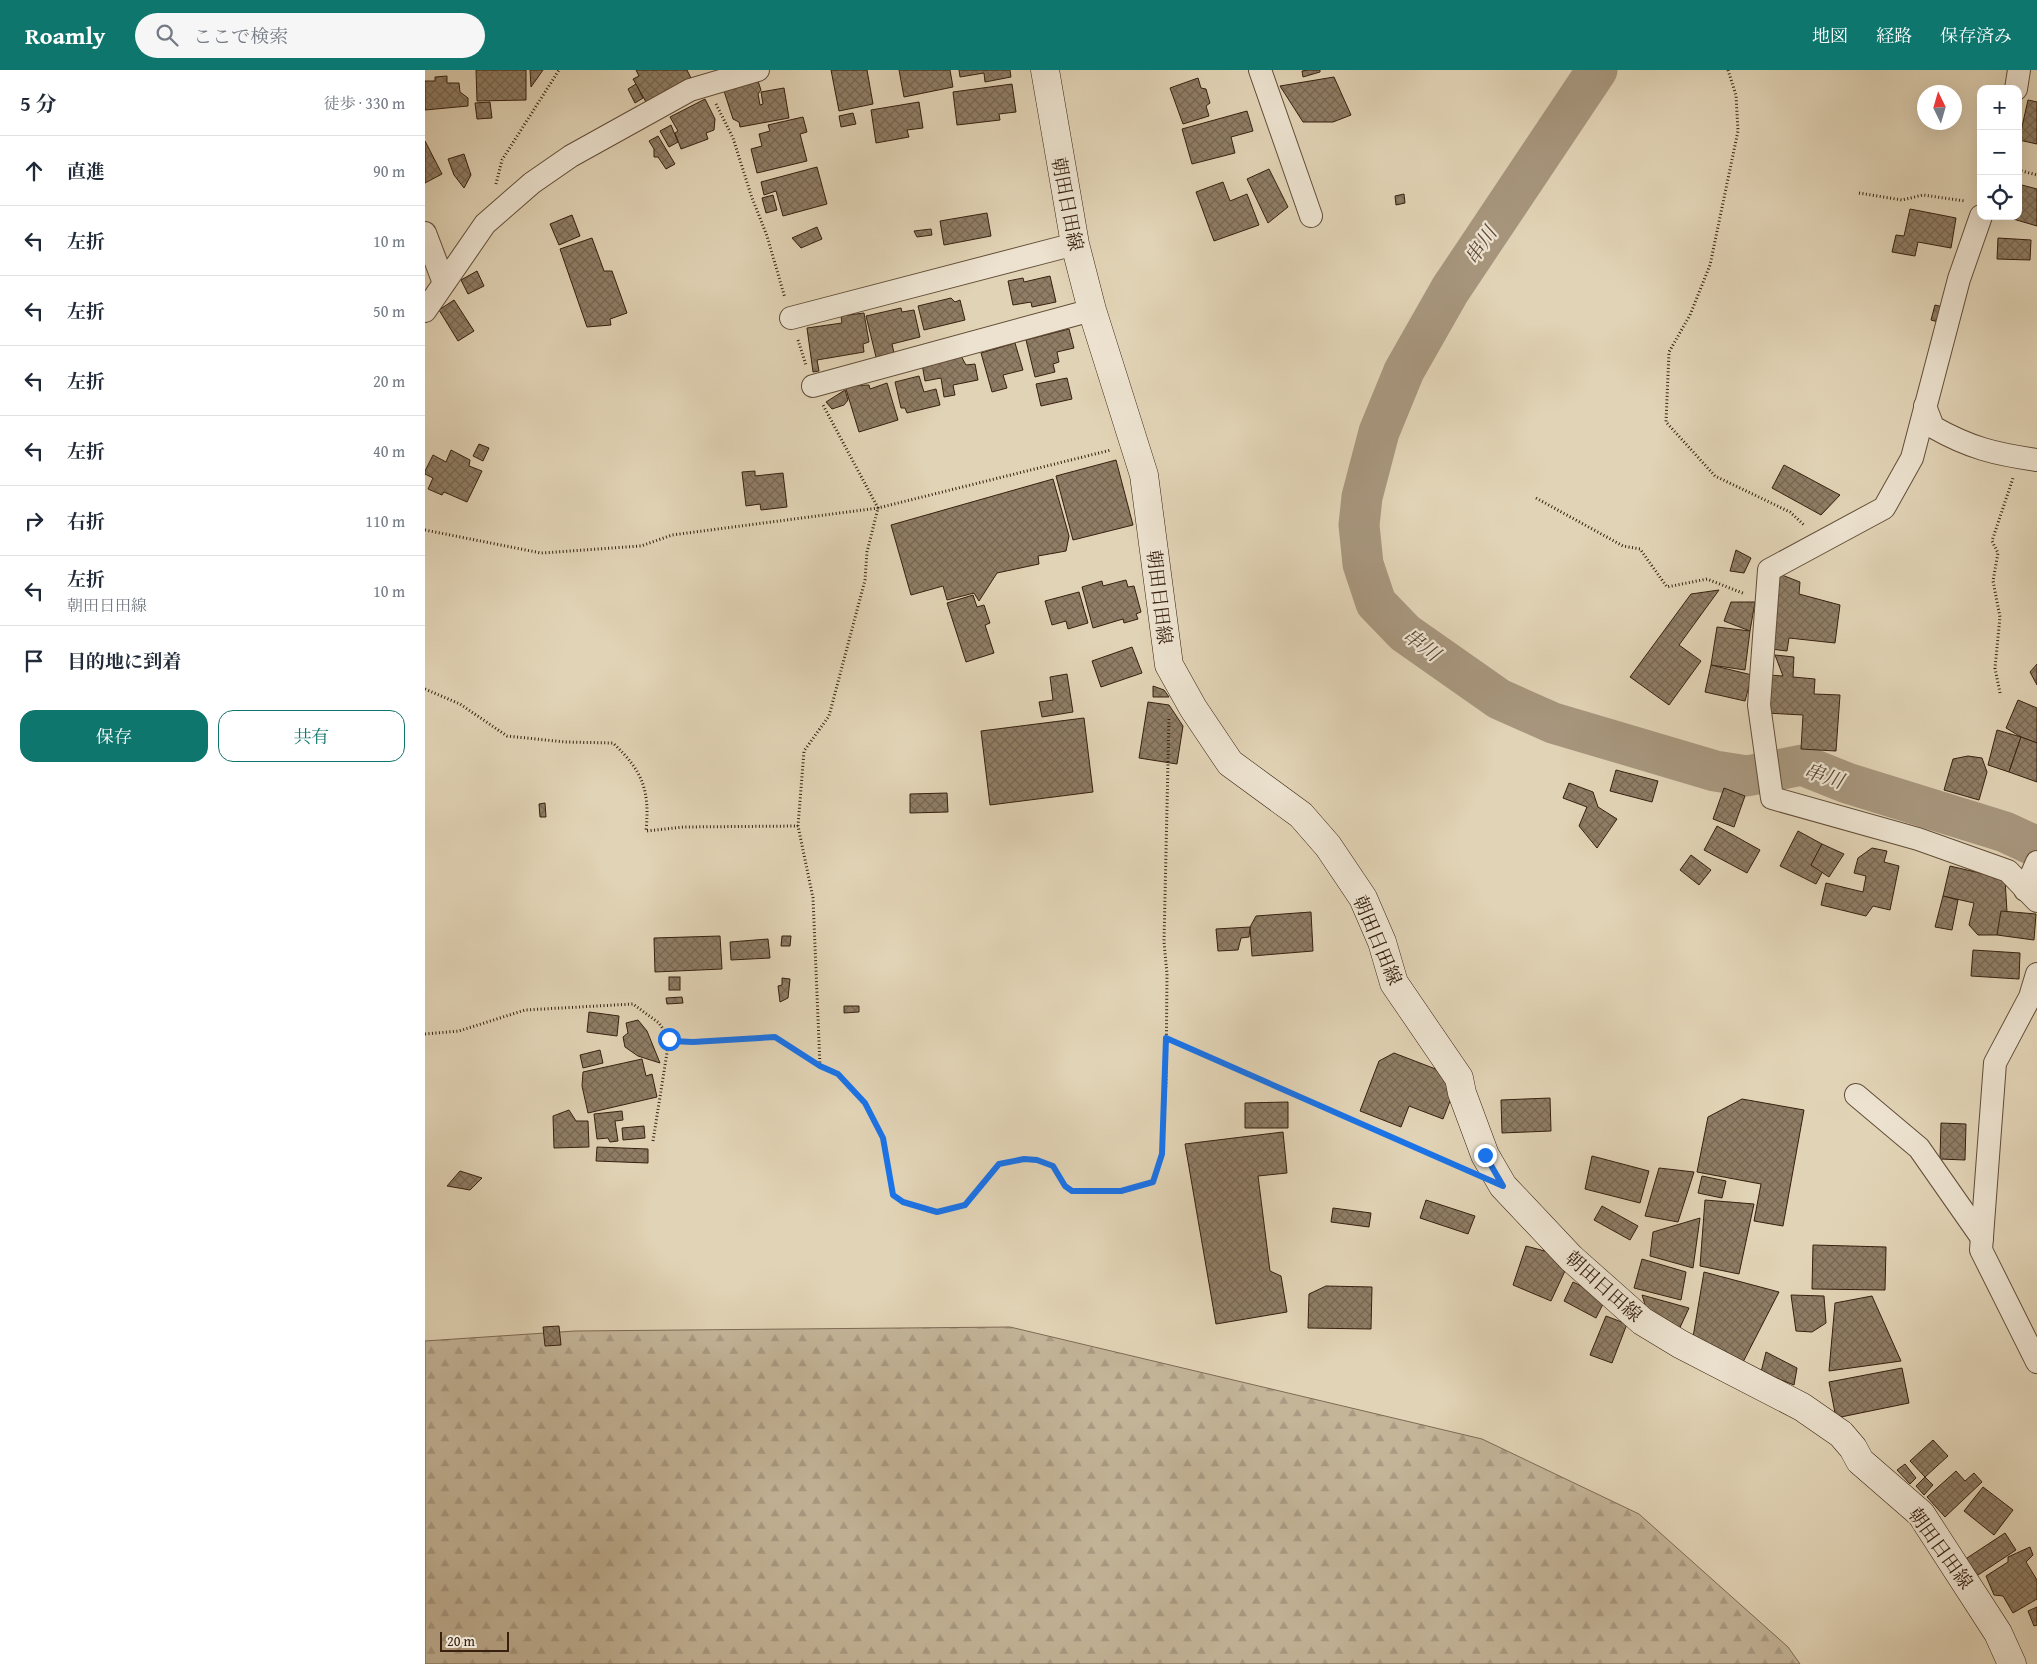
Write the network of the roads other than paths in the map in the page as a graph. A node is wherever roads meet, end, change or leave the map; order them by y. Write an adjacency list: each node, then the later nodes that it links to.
1 (758, 70): 5 (street)
2 (1045, 70): 10 (main road, 朝田日田線)
3 (1260, 70): 8 (street)
4 (2019, 70): 6 (street)
5 (703, 77): 11 (street)
6 (2017, 85)
7 (1976, 209): 16 (street)
8 (1311, 216)
9 (425, 233): 11 (street)
10 (1075, 244): 12 (main road, 朝田日田線); 14 (street)
11 (444, 283): 13 (street)
12 (1092, 310): 15 (street); 24 (main road, 朝田日田線)
13 (425, 311)
14 (791, 318)
15 (813, 386)
16 (1925, 406): 17 (street); 19 (street)
17 (2028, 458)
18 (2037, 862): 19 (street)
19 (2031, 895)
20 (2037, 974): 22 (street)
21 (1856, 1096): 22 (street)
22 (1981, 1238): 23 (street)
23 (2037, 1362)
24 (2011, 1664)

